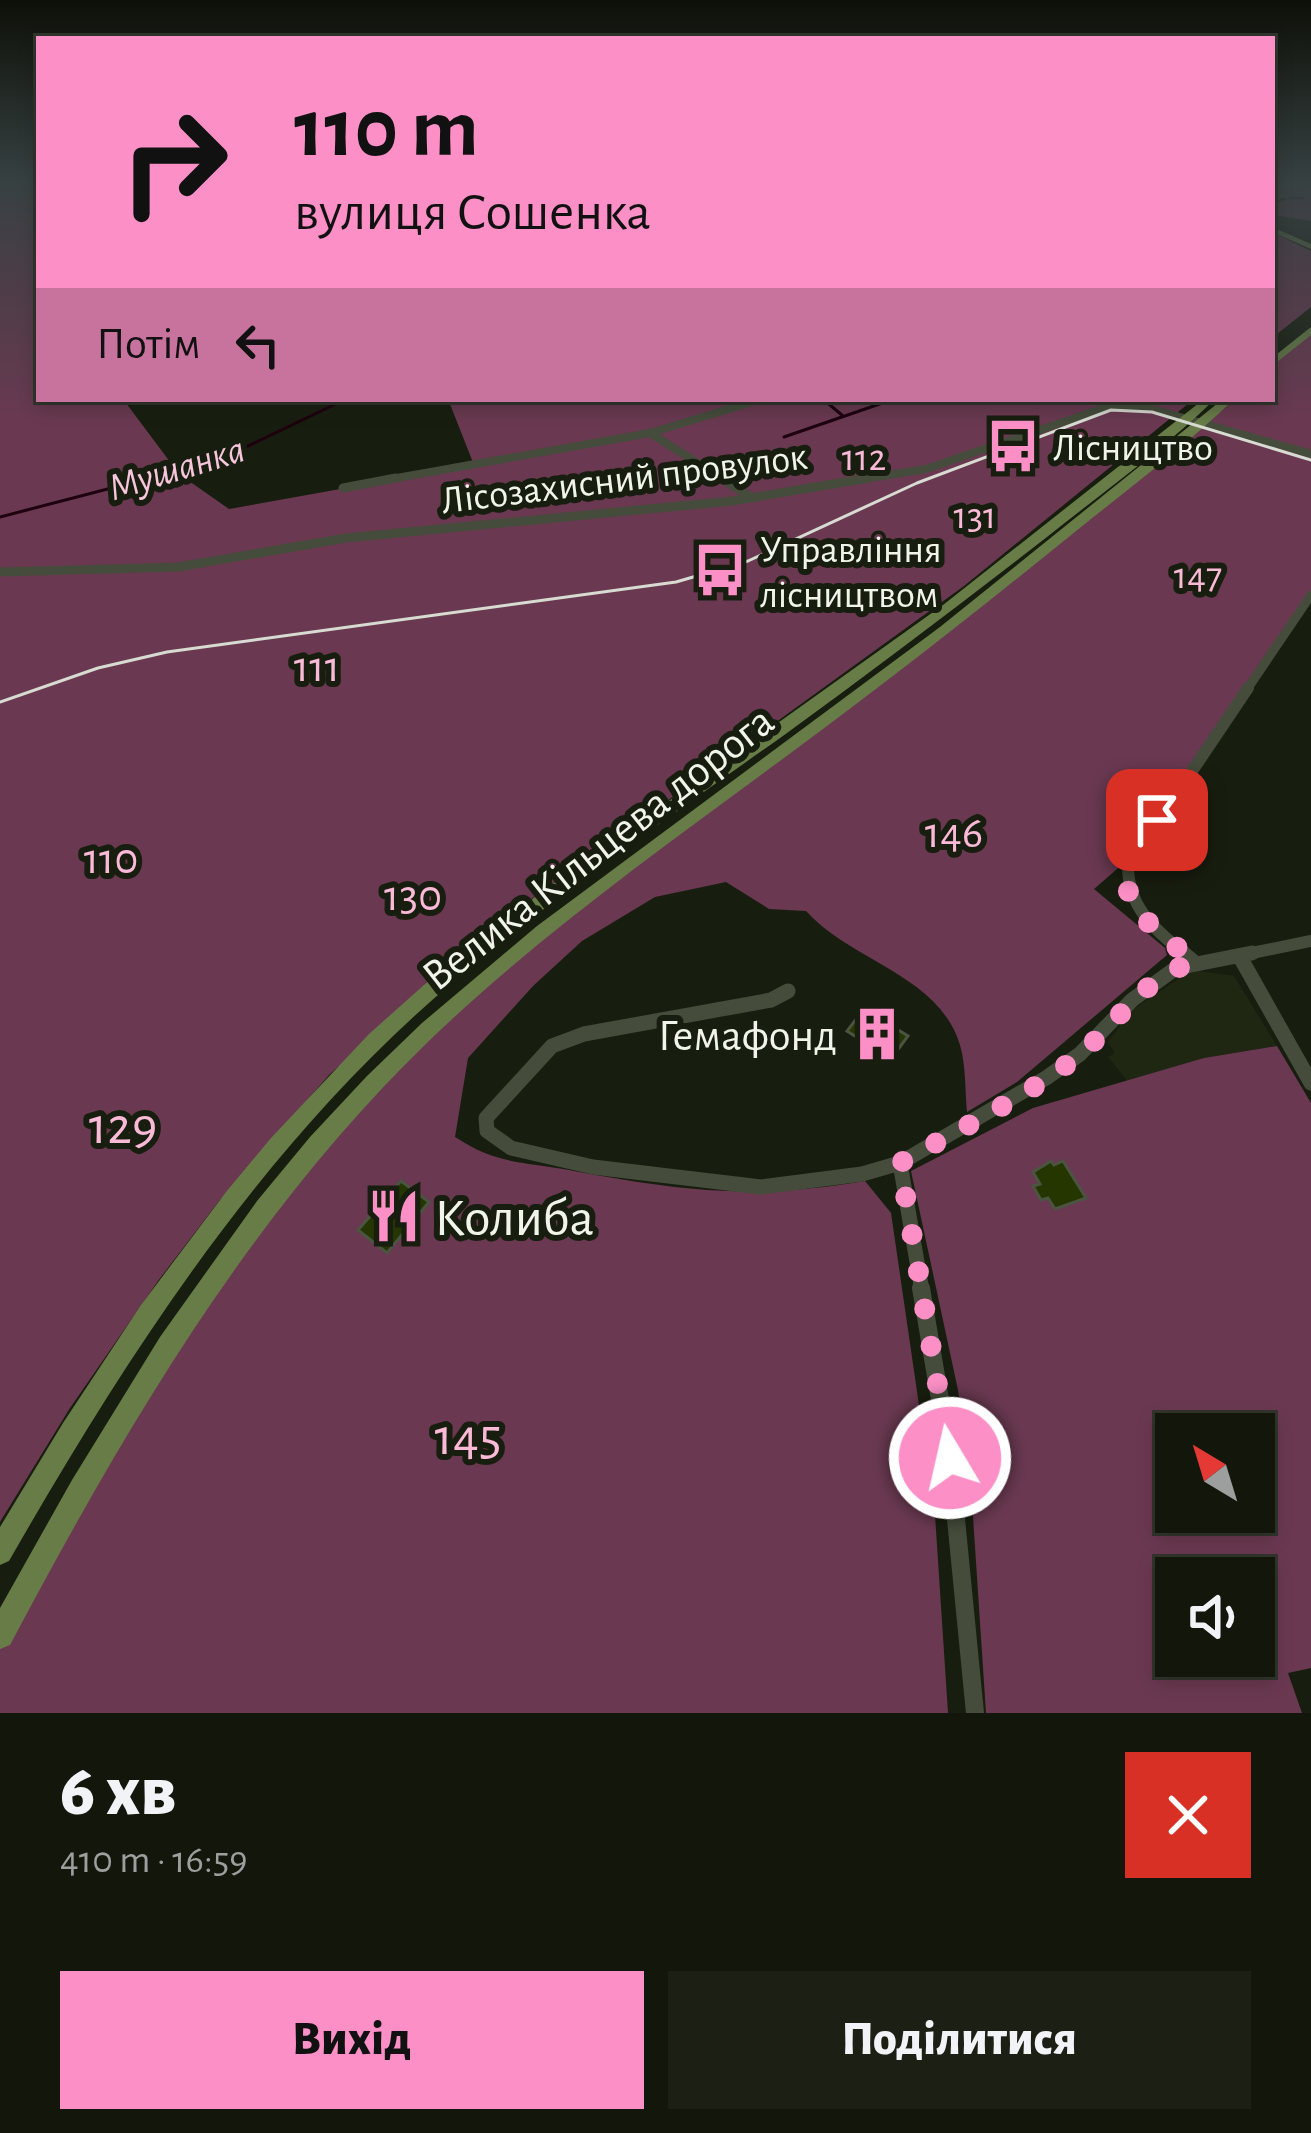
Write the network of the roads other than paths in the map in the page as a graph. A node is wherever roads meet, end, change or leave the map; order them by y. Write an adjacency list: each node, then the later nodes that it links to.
1 (1311, 316): 3 (main road)
2 (1311, 330): 4 (main road)
3 (1275, 346)
4 (1275, 360)
5 (752, 402): 9 (street)
6 (1207, 402): 8 (main road, Велика Кільцева дорога)
7 (1226, 402): 8 (main road, Велика Кільцева дорога)
8 (1185, 425): 21 (main road, Велика Кільцева дорога); 22 (main road, Велика Кільцева дорога)
9 (650, 433): 11 (street); 12 (street)
10 (1311, 454): 12 (street, Лісозахисний провулок)
11 (343, 488)
12 (752, 498): 13 (street, Лісозахисний провулок)
13 (0, 572)
14 (1311, 595): 17 (street)
15 (1311, 940): 16 (street)
16 (1240, 957): 17 (street); 19 (street)
17 (1194, 962): 20 (street)
18 (788, 991): 20 (street)
19 (1311, 1083)
20 (900, 1163): 23 (street)
21 (0, 1552)
22 (0, 1635)
23 (975, 1713)

